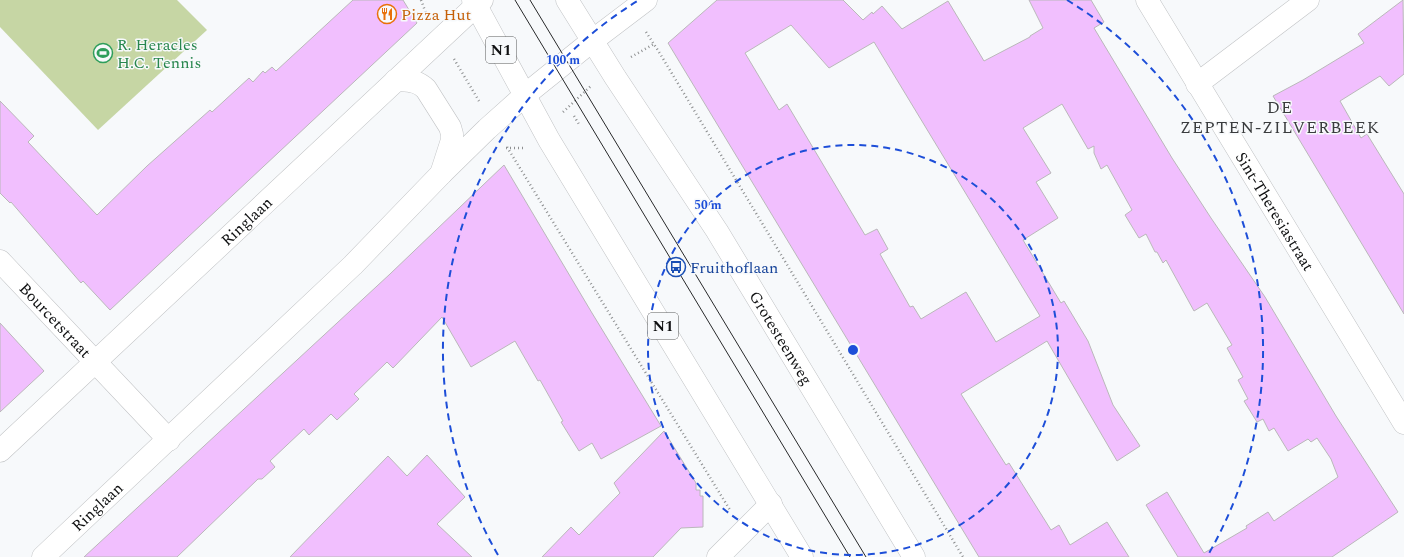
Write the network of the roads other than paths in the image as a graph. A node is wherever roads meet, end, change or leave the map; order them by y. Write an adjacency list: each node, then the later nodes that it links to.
1 (568, 0): 6 (street, Grotesteenweg)
2 (1146, 0): 8 (street, Sint-Theresiastraat)
3 (1308, 0): 8 (street)
4 (477, 2): 7 (street, Ringlaan); 9 (street, N1)
5 (639, 6): 6 (street)
6 (592, 41): 9 (street, Ringlaan); 20 (street, Grotesteenweg)
7 (396, 80): 10 (street, Ringlaan); 12 (street, Ringlaan)
8 (1197, 84): 13 (street, Sint-Theresiastraat)
9 (525, 95): 10 (street, Ringlaan); 16 (street, N1)
10 (441, 174): 14 (street, Ringlaan)
11 (0, 261): 12 (street, Bourcetstraat)
12 (95, 362): 14 (street); 15 (street, Ringlaan)
13 (1404, 423)
14 (169, 440): 17 (street, Ringlaan)
15 (0, 451)
16 (771, 504): 18 (street); 19 (street, N1)
17 (43, 557)
18 (718, 557)
19 (802, 557)
20 (914, 557)

